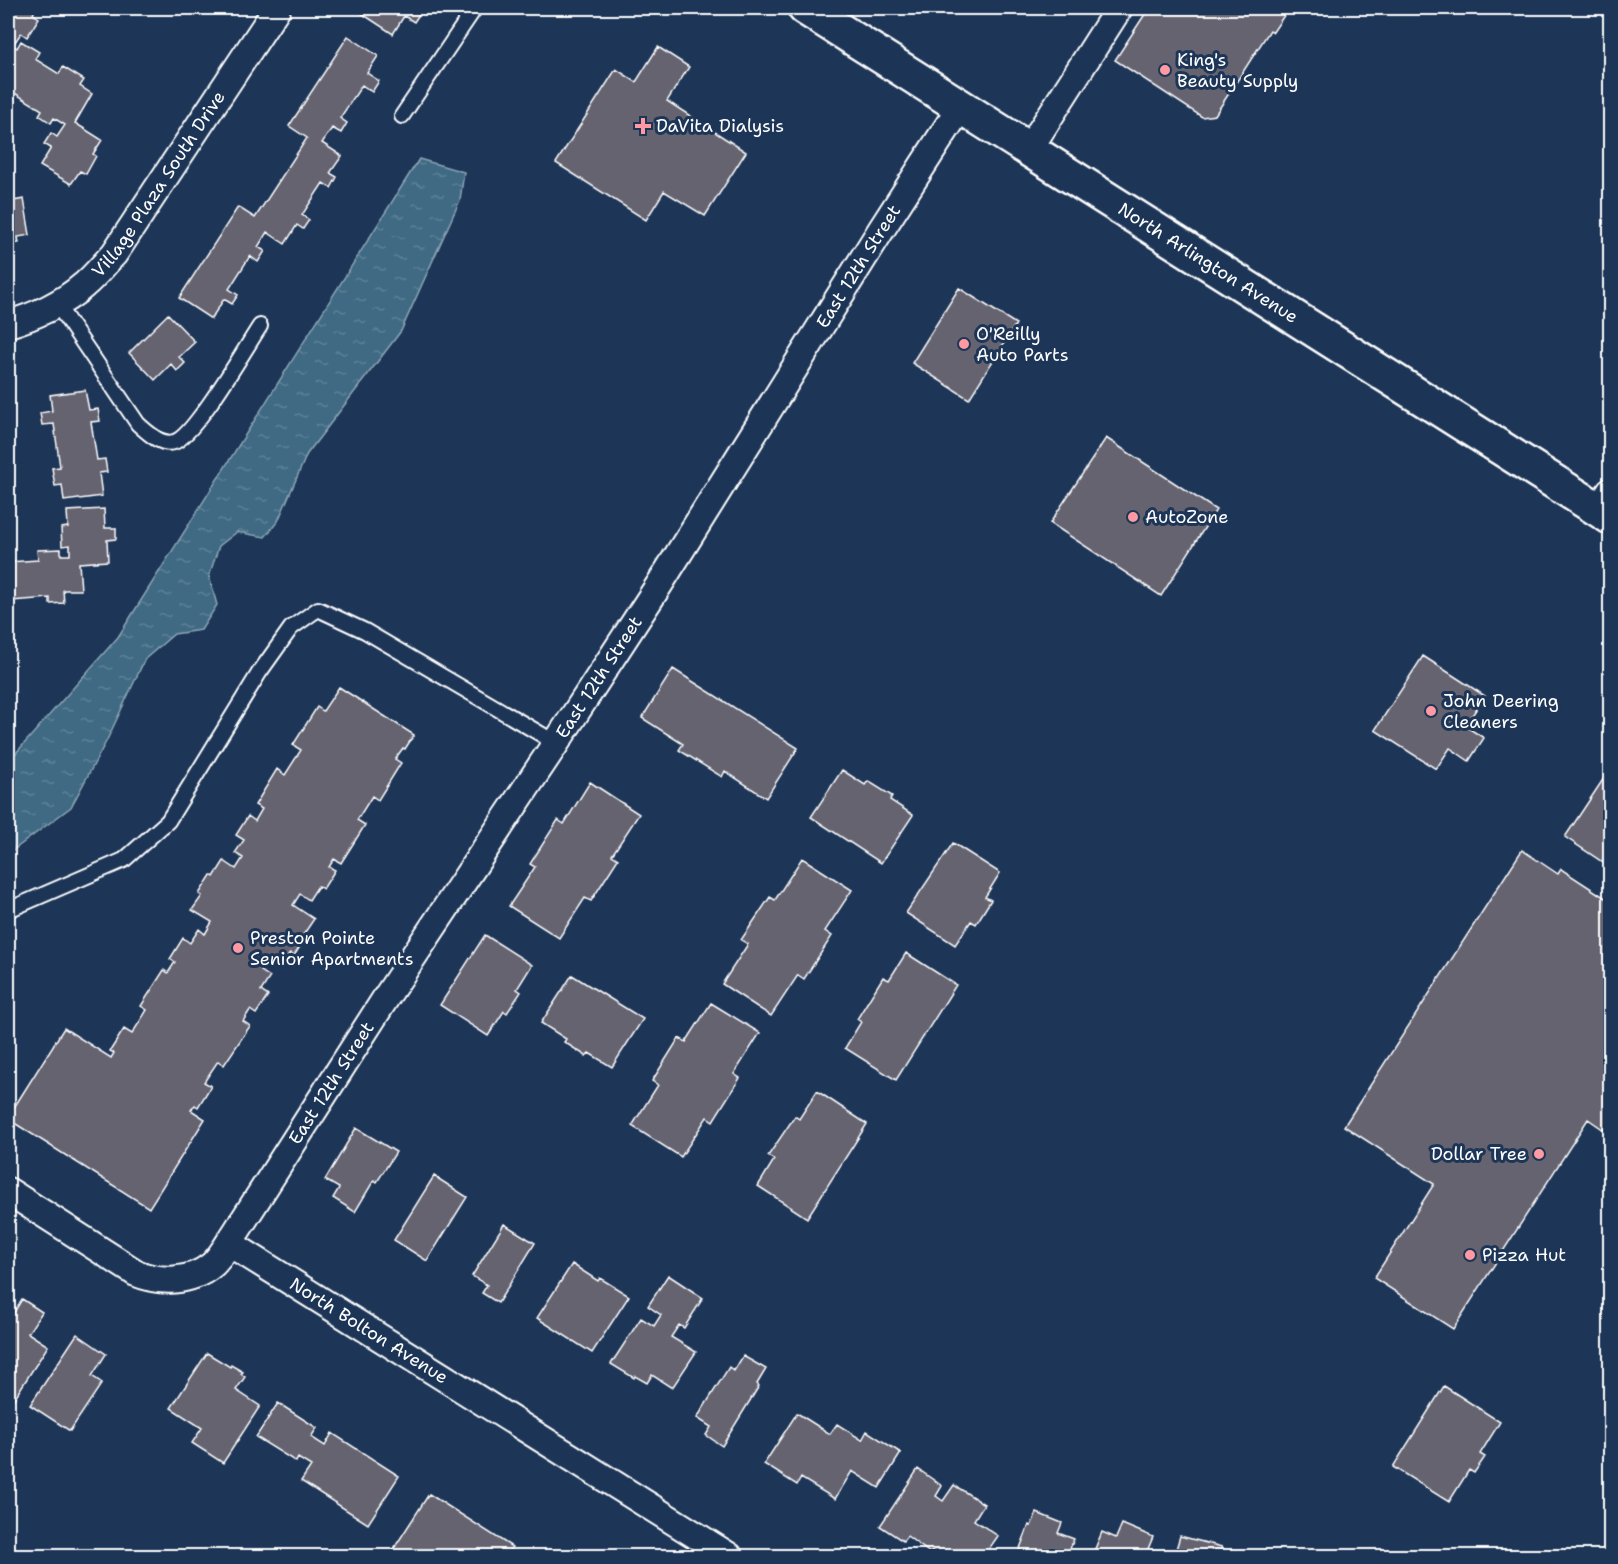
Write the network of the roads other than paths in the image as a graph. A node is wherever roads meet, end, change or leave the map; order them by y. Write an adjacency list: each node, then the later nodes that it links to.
1 (277, 8): 8 (street, Village Plaza South Drive)
2 (475, 8): 6 (lane)
3 (805, 8): 5 (main road, North Arlington Avenue)
4 (1119, 8): 7 (street)
5 (961, 106): 7 (main road, North Arlington Avenue); 12 (street, East 12th Street)
6 (402, 116)
7 (1029, 149): 11 (main road, North Arlington Avenue)
8 (56, 303): 9 (street, Village Plaza South Drive); 10 (lane)
9 (8, 324)
10 (260, 326)
11 (1607, 506)
12 (556, 743): 13 (lane); 15 (street, East 12th Street)
13 (8, 910)
14 (8, 1191): 15 (street)
15 (229, 1243): 16 (street, North Bolton Avenue)
16 (729, 1557)

